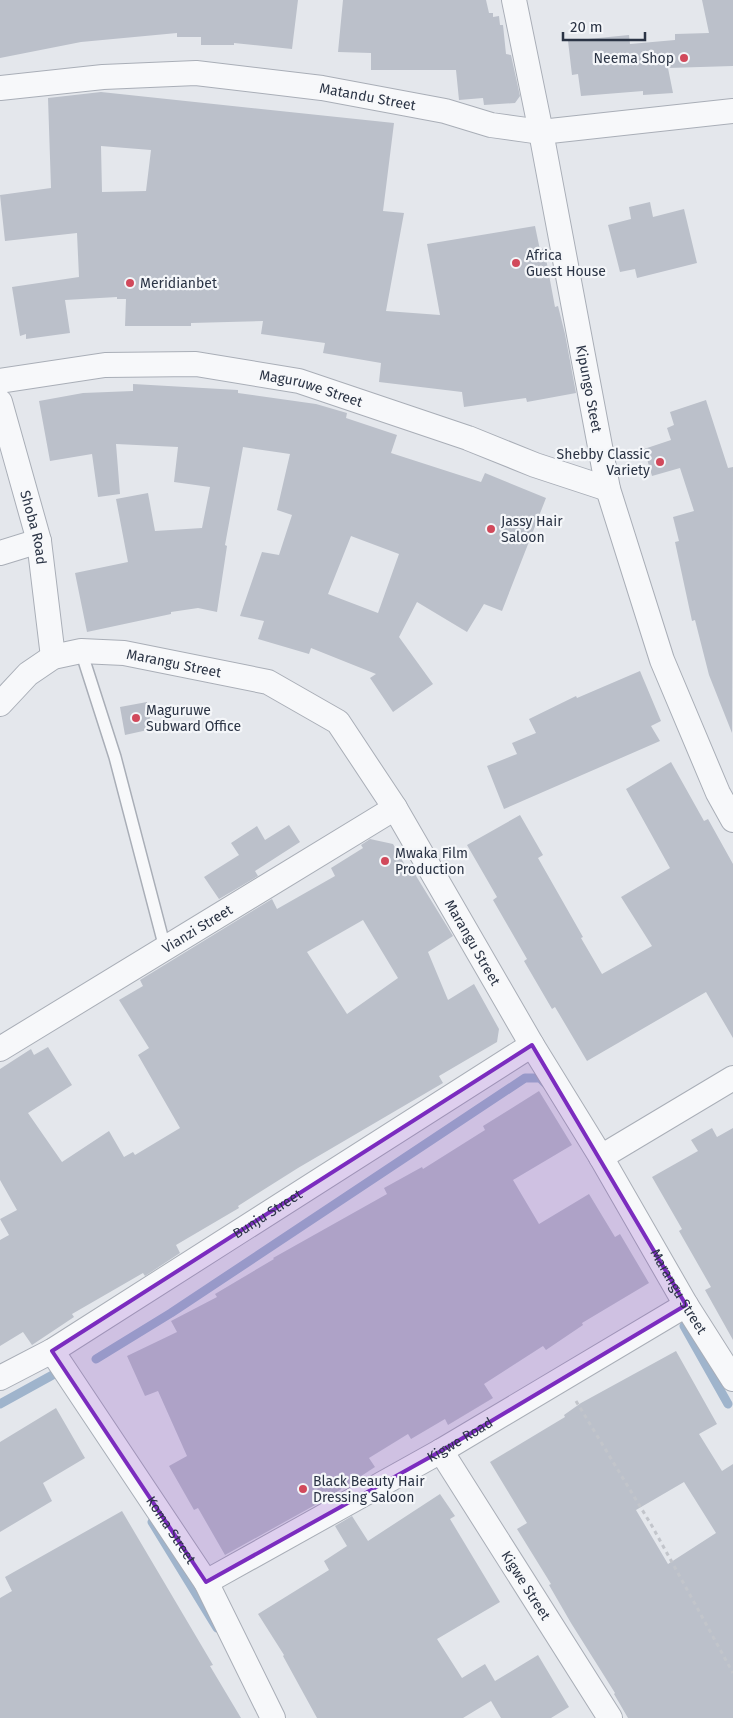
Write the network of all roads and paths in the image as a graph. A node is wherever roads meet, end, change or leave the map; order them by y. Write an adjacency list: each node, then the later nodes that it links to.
1 (514, 0): 4 (street, Kipungo Steet)
2 (0, 88): 4 (street, Matandu Street)
3 (733, 111): 4 (street, Matandu Street)
4 (541, 132): 7 (street, Kipungo Steet)
5 (0, 381): 7 (street, Maguruwe Street)
6 (0, 402): 8 (street, Shoba Road)
7 (608, 489): 14 (street, Kipungo Steet)
8 (39, 540): 9 (street); 11 (street, Shoba Road)
9 (0, 553)
10 (81, 651): 11 (street, Marangu Street); 13 (street, Marangu Street); 15 (lane)
11 (54, 657): 12 (street, Marangu Street)
12 (0, 704)
13 (395, 808): 15 (street, Vianzi Street); 16 (street, Marangu Street)
14 (733, 820)
15 (165, 948): 17 (street, Vianzi Street)
16 (532, 1045): 19 (street, Marangu Street); 21 (street, Bunju Street)
17 (0, 1050)
18 (733, 1078): 19 (street)
19 (600, 1157): 20 (street, Marangu Street)
20 (686, 1305): 23 (street, Kigwe Road); 24 (street, Marangu Street)
21 (52, 1351): 22 (street, Bunju Street); 26 (street, Koma Street)
22 (0, 1378)
23 (563, 1379): 25 (street, Kigwe Road); 27 (path)
24 (733, 1379)
25 (442, 1451): 26 (street, Kigwe Road); 29 (street, Kigwe Street)
26 (206, 1582): 28 (street, Koma Street)
27 (733, 1673)
28 (274, 1718)
29 (610, 1718)

